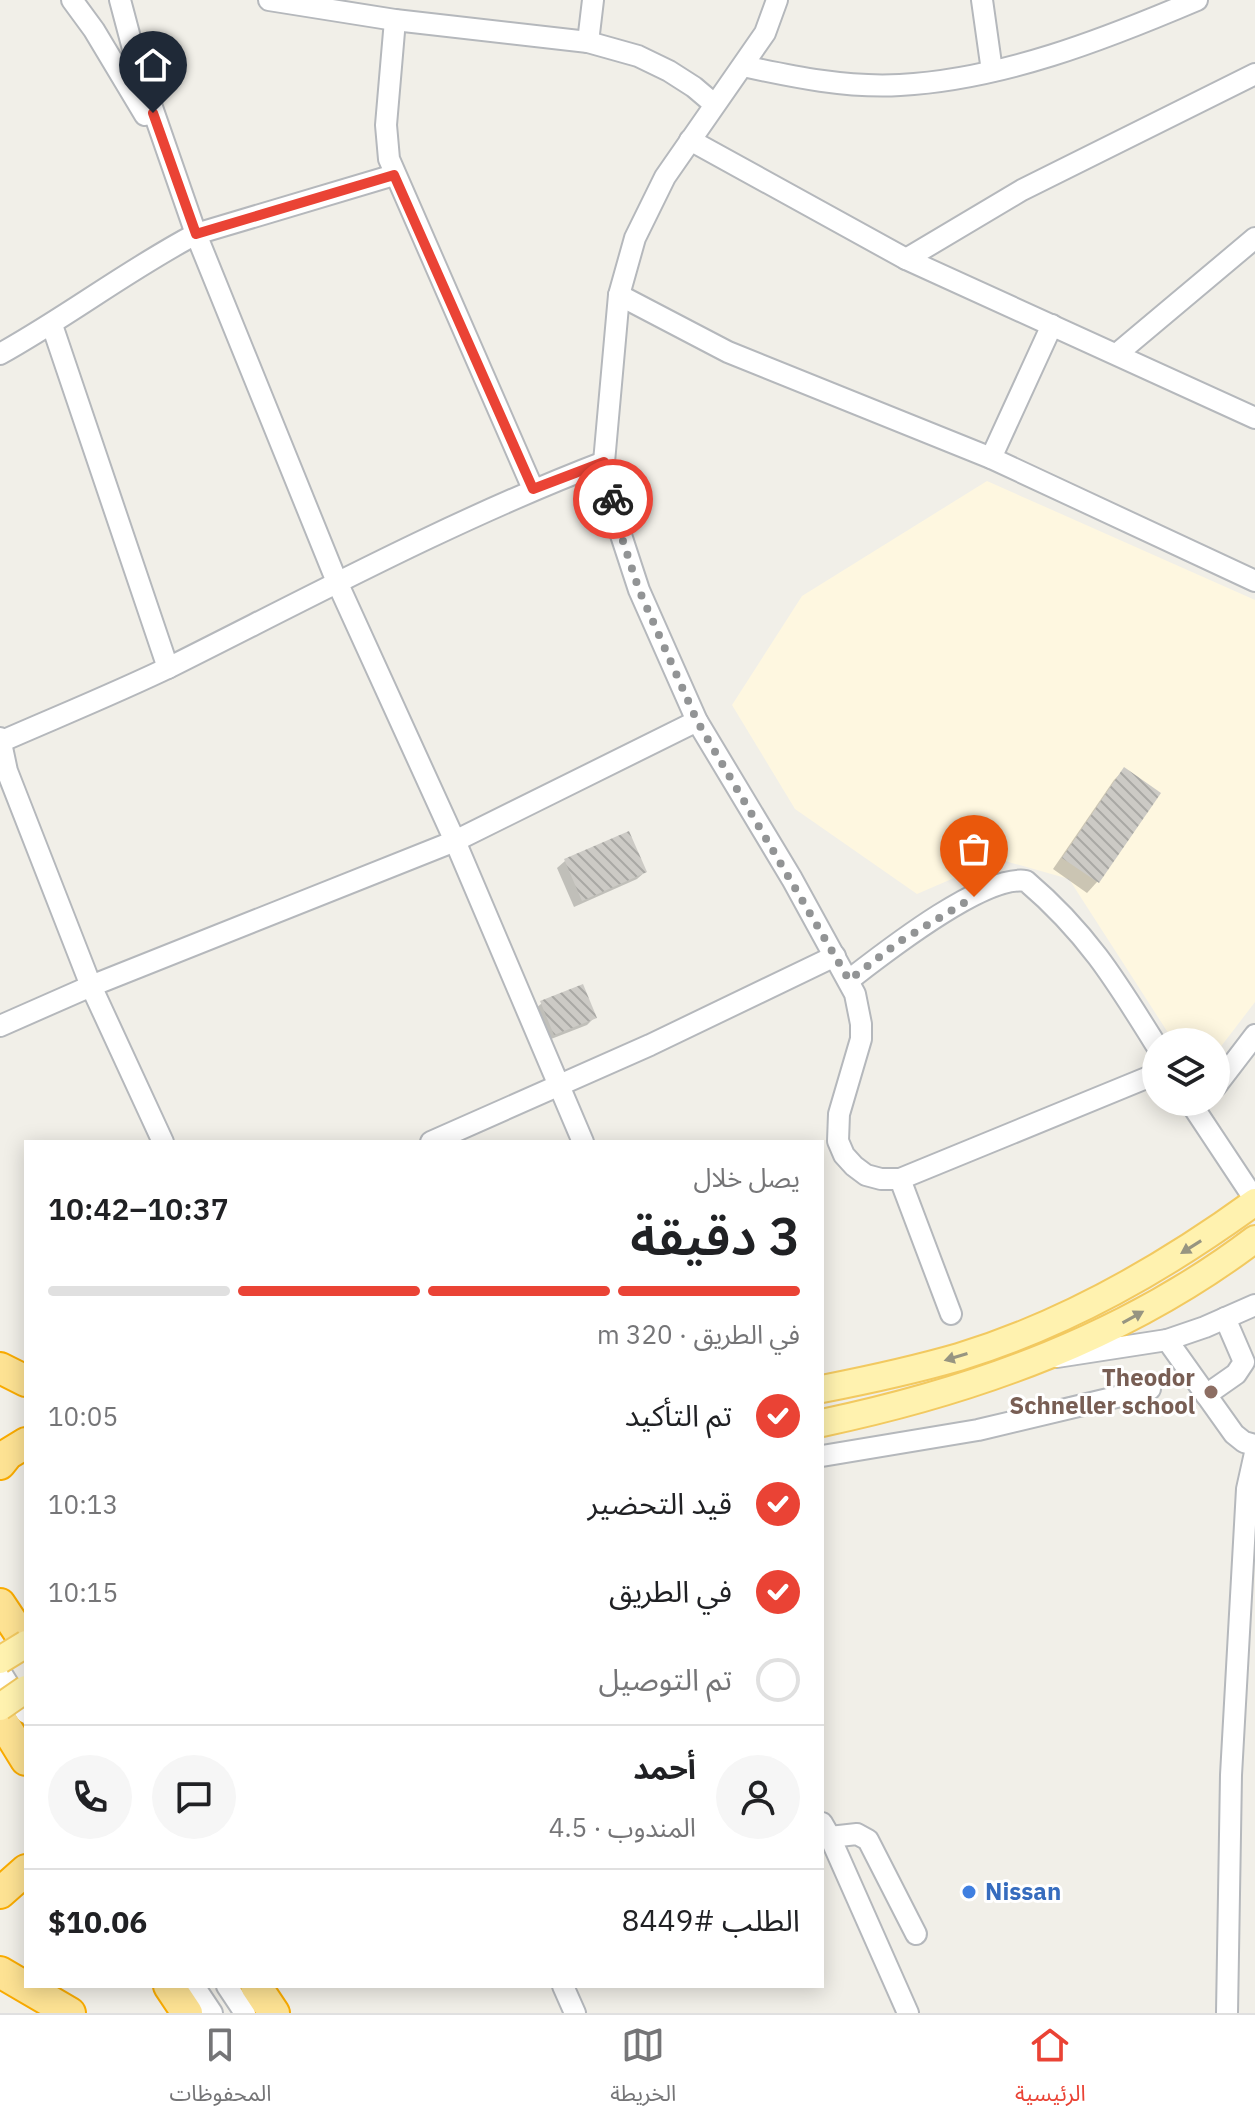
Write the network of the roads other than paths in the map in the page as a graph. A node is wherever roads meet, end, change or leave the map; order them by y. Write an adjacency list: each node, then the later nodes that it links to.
1 (72, 0): 15 (street)
2 (120, 0): 15 (street)
3 (269, 0): 8 (street)
4 (593, 0): 9 (street)
5 (777, 0): 10 (street)
6 (982, 0): 11 (street)
7 (1197, 0): 11 (street)
8 (395, 20): 9 (street); 16 (street)
9 (588, 42): 13 (street)
10 (743, 66): 11 (street); 13 (street)
11 (992, 71)
12 (1255, 74): 19 (street)
13 (714, 104): 14 (street)
14 (690, 140): 19 (street); 20 (street)
15 (171, 161): 17 (street)
16 (394, 175): 17 (street); 28 (street)
17 (196, 234): 21 (street); 30 (street)
18 (1255, 238): 23 (street)
19 (906, 259): 22 (street)
20 (619, 295): 26 (street); 27 (street)
21 (52, 325): 24 (street); 31 (street)
22 (1052, 325): 23 (street); 26 (street)
23 (1118, 353): 25 (street)
24 (0, 354)
25 (1255, 418)
26 (991, 458): 29 (street)
27 (604, 462): 28 (street); 32 (street)
28 (533, 489): 30 (street)
29 (1255, 581)
30 (337, 582): 31 (street); 34 (street)
31 (168, 668): 33 (street)
32 (697, 721): 34 (street); 35 (street)
33 (0, 741): 37 (street)
34 (455, 841): 37 (street); 43 (street)
35 (835, 956): 36 (street); 43 (street)
36 (849, 980): 39 (street); 48 (street)
37 (91, 986): 38 (street); 45 (street)
38 (0, 1026)
39 (1145, 1028)
40 (1255, 1035): 41 (street)
41 (1230, 1068)
42 (1142, 1080): 48 (street)
43 (559, 1086): 46 (street); 47 (street)
44 (1204, 1116): 49 (street)
45 (162, 1140)
46 (436, 1140)
47 (582, 1140)
48 (900, 1179): 52 (street)
49 (1255, 1201): 58 (main road, one-way to 58)
50 (1255, 1239): 55 (main road, one-way to 50)
51 (1255, 1305): 53 (street)
52 (951, 1314)
53 (1225, 1318): 54 (street); 60 (street)
54 (1167, 1340): 55 (street); 60 (street)
55 (1046, 1358): 61 (main road)
56 (0, 1368): 57 (highway)
57 (24, 1380)
58 (824, 1389)
59 (1150, 1389): 65 (street)
60 (1206, 1395): 63 (street)
61 (824, 1423)
62 (24, 1444): 66 (highway)
63 (1255, 1445)
64 (1255, 1453): 100 (street)
65 (824, 1456)
66 (0, 1464)
67 (0, 1604): 68 (highway)
68 (24, 1641)
69 (24, 1645): 71 (main road, bridge)
70 (0, 1651): 73 (street)
71 (0, 1660)
72 (0, 1671): 76 (street)
73 (24, 1687)
74 (24, 1691): 75 (main road, bridge)
75 (0, 1707)
76 (24, 1710)
77 (0, 1718): 78 (highway)
78 (24, 1757)
79 (826, 1830): 82 (street); 99 (street)
80 (24, 1872): 81 (highway)
81 (0, 1893)
82 (916, 1934)
83 (0, 1972): 84 (highway)
84 (24, 1986)
85 (27, 1988): 92 (highway)
86 (170, 1988): 93 (highway)
87 (195, 1988): 94 (street)
88 (228, 1988): 95 (street)
89 (257, 1988): 96 (highway)
90 (283, 1988): 97 (highway)
91 (564, 1988): 98 (street)
92 (70, 2013)
93 (187, 2013)
94 (212, 2013)
95 (245, 2013)
96 (274, 2013)
97 (295, 2013)
98 (575, 2013)
99 (908, 2013)
100 (1227, 2013)

